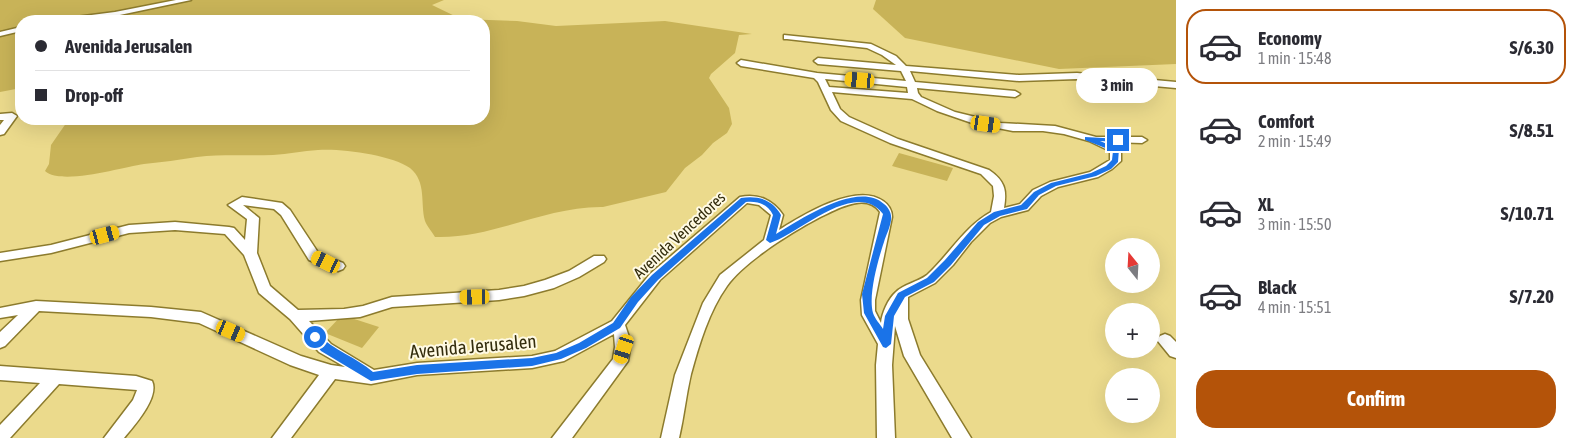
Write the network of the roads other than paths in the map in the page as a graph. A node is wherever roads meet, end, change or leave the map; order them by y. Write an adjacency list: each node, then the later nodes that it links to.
1 (187, 0): 2 (street)
2 (106, 15)
3 (15, 30): 4 (street)
4 (0, 34)
5 (787, 37): 8 (street)
6 (818, 61): 8 (street)
7 (741, 63): 9 (street)
8 (904, 68): 10 (street); 12 (street)
9 (817, 76): 11 (street); 12 (street)
10 (1176, 85)
11 (825, 89): 12 (street); 18 (street)
12 (914, 90): 13 (street); 16 (street)
13 (1015, 94)
14 (0, 117): 15 (street)
15 (0, 132)
16 (1088, 138): 17 (street); 18 (street)
17 (1142, 140)
18 (997, 214): 24 (street)
19 (770, 240): 28 (street, Avenida Vencedores); 31 (street); 41 (street)
20 (250, 253): 21 (street); 23 (street); 27 (street)
21 (0, 257)
22 (599, 259): 27 (street)
23 (338, 266)
24 (902, 295): 31 (street); 43 (street)
25 (36, 306): 26 (street, Avenida Jerusalen); 30 (street); 33 (street, Avenida Jerusalen)
26 (0, 313)
27 (295, 315): 35 (street)
28 (617, 325): 35 (street, Avenida Jerusalen); 40 (street)
29 (1165, 340): 32 (street)
30 (0, 342)
31 (886, 344): 42 (street)
32 (1176, 352)
33 (331, 372): 35 (street, Avenida Jerusalen); 39 (street)
34 (0, 374): 36 (street)
35 (378, 376)
36 (54, 378): 37 (street); 38 (street)
37 (0, 437)
38 (113, 438)
39 (281, 438)
40 (561, 438)
41 (670, 438)
42 (886, 438)
43 (962, 438)

